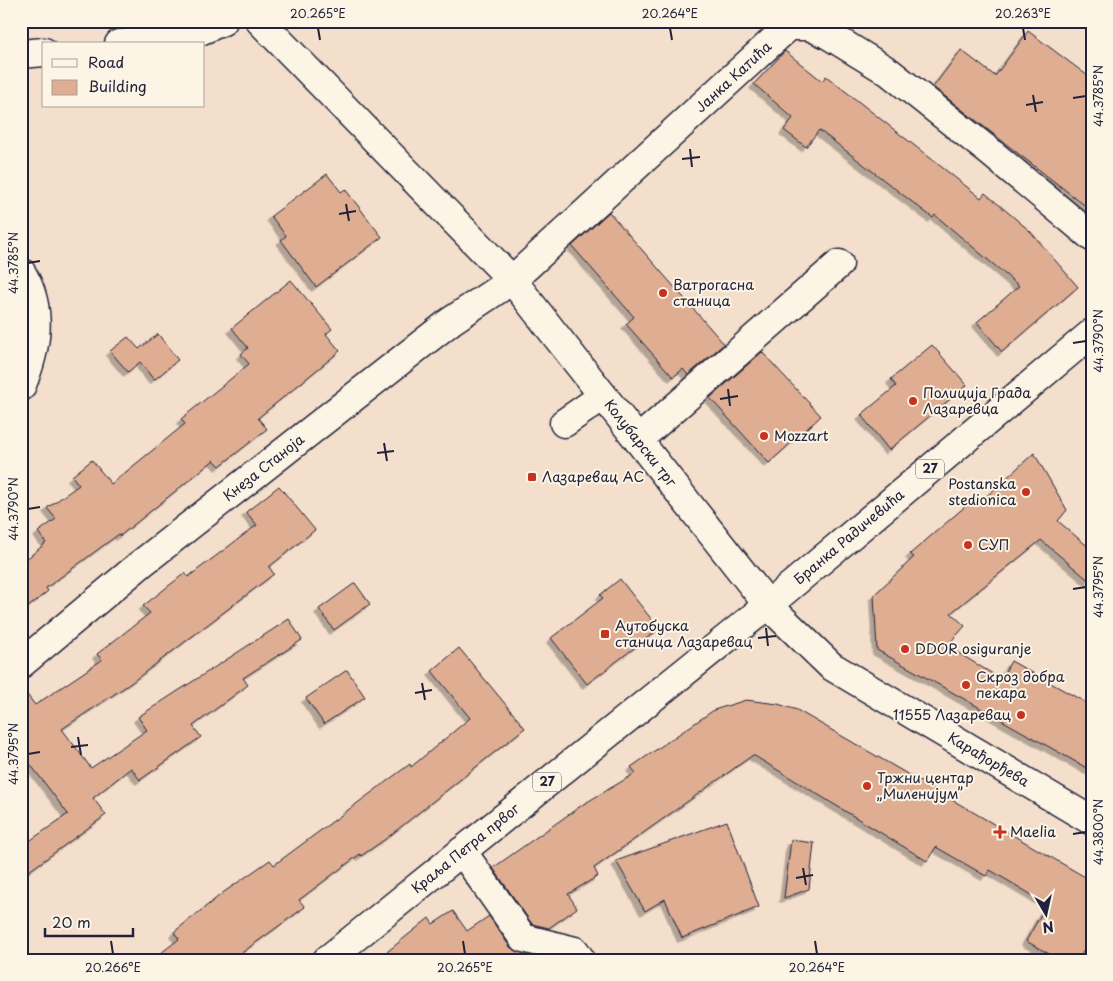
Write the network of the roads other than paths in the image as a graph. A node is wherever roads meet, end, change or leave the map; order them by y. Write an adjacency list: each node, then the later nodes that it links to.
1 (222, 21): 3 (street)
2 (260, 21): 9 (street, Колубарски трг)
3 (138, 42)
4 (42, 52): 5 (street)
5 (21, 54)
6 (1092, 237): 9 (street, Јанка Катића)
7 (838, 264): 14 (street)
8 (21, 272): 11 (street)
9 (512, 280): 12 (street, Колубарски трг); 16 (street, Кнеза Станоја)
10 (1092, 333): 15 (street, Бранка Радичевића / 27)
11 (21, 387)
12 (603, 396): 13 (street); 14 (street, Колубарски трг)
13 (564, 423)
14 (638, 440): 15 (street, Колубарски трг)
15 (768, 605): 17 (street, Карађорђева); 18 (street, Краља Петра првог / 27)
16 (21, 664)
17 (1092, 821)
18 (462, 851): 19 (street, Краља Петра првог / 27); 20 (street)
19 (326, 960)
20 (581, 960)

